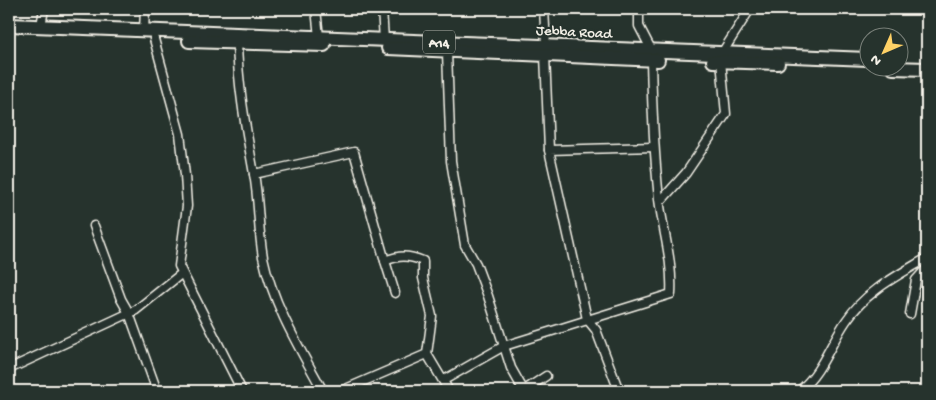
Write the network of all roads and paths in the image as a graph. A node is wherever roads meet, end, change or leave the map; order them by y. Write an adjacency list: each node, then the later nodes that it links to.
1 (44, 9): 9 (street)
2 (145, 9): 11 (street)
3 (316, 9): 12 (street)
4 (382, 9): 13 (street)
5 (544, 9): 15 (street)
6 (639, 9): 17 (street)
7 (750, 9): 18 (street)
8 (9, 25): 9 (highway, Jebba Road / A14)
9 (41, 26): 11 (highway, Jebba Road / A14)
10 (9, 33): 11 (highway, Jebba Road / A14)
11 (149, 35): 12 (highway, Jebba Road / A14); 14 (highway, Jebba Road / A14); 34 (street)
12 (319, 37): 13 (highway, Jebba Road / A14)
13 (384, 40): 15 (highway, Jebba Road / A14)
14 (237, 42): 16 (highway, Jebba Road / A14); 27 (street)
15 (545, 50): 16 (highway, Jebba Road / A14); 17 (highway, Jebba Road / A14); 26 (street)
16 (448, 52): 39 (street)
17 (651, 55): 18 (highway, Jebba Road / A14); 25 (street)
18 (722, 57): 19 (highway, Jebba Road / A14); 22 (highway, Jebba Road / A14); 28 (street)
19 (858, 59)
20 (908, 60): 21 (highway)
21 (927, 61)
22 (858, 66)
23 (908, 68): 24 (highway)
24 (927, 69)
25 (654, 147): 26 (street); 28 (street)
26 (549, 150): 38 (street)
27 (254, 174): 31 (street); 46 (street)
28 (660, 202): 38 (street)
29 (94, 226): 36 (street)
30 (927, 258): 32 (street)
31 (385, 261): 35 (street); 40 (street)
32 (909, 268): 33 (street); 51 (street)
33 (925, 270): 37 (street)
34 (182, 274): 36 (street); 45 (street)
35 (395, 293)
36 (129, 313): 41 (street); 44 (street)
37 (910, 314)
38 (587, 319): 39 (street); 50 (street)
39 (504, 346): 43 (street); 49 (street)
40 (427, 354): 43 (street); 47 (street)
41 (9, 369)
42 (546, 376): 49 (street)
43 (444, 380): 48 (street)
44 (156, 391)
45 (242, 391)
46 (323, 391)
47 (341, 391)
48 (449, 391)
49 (524, 391)
50 (619, 391)
51 (799, 391)

